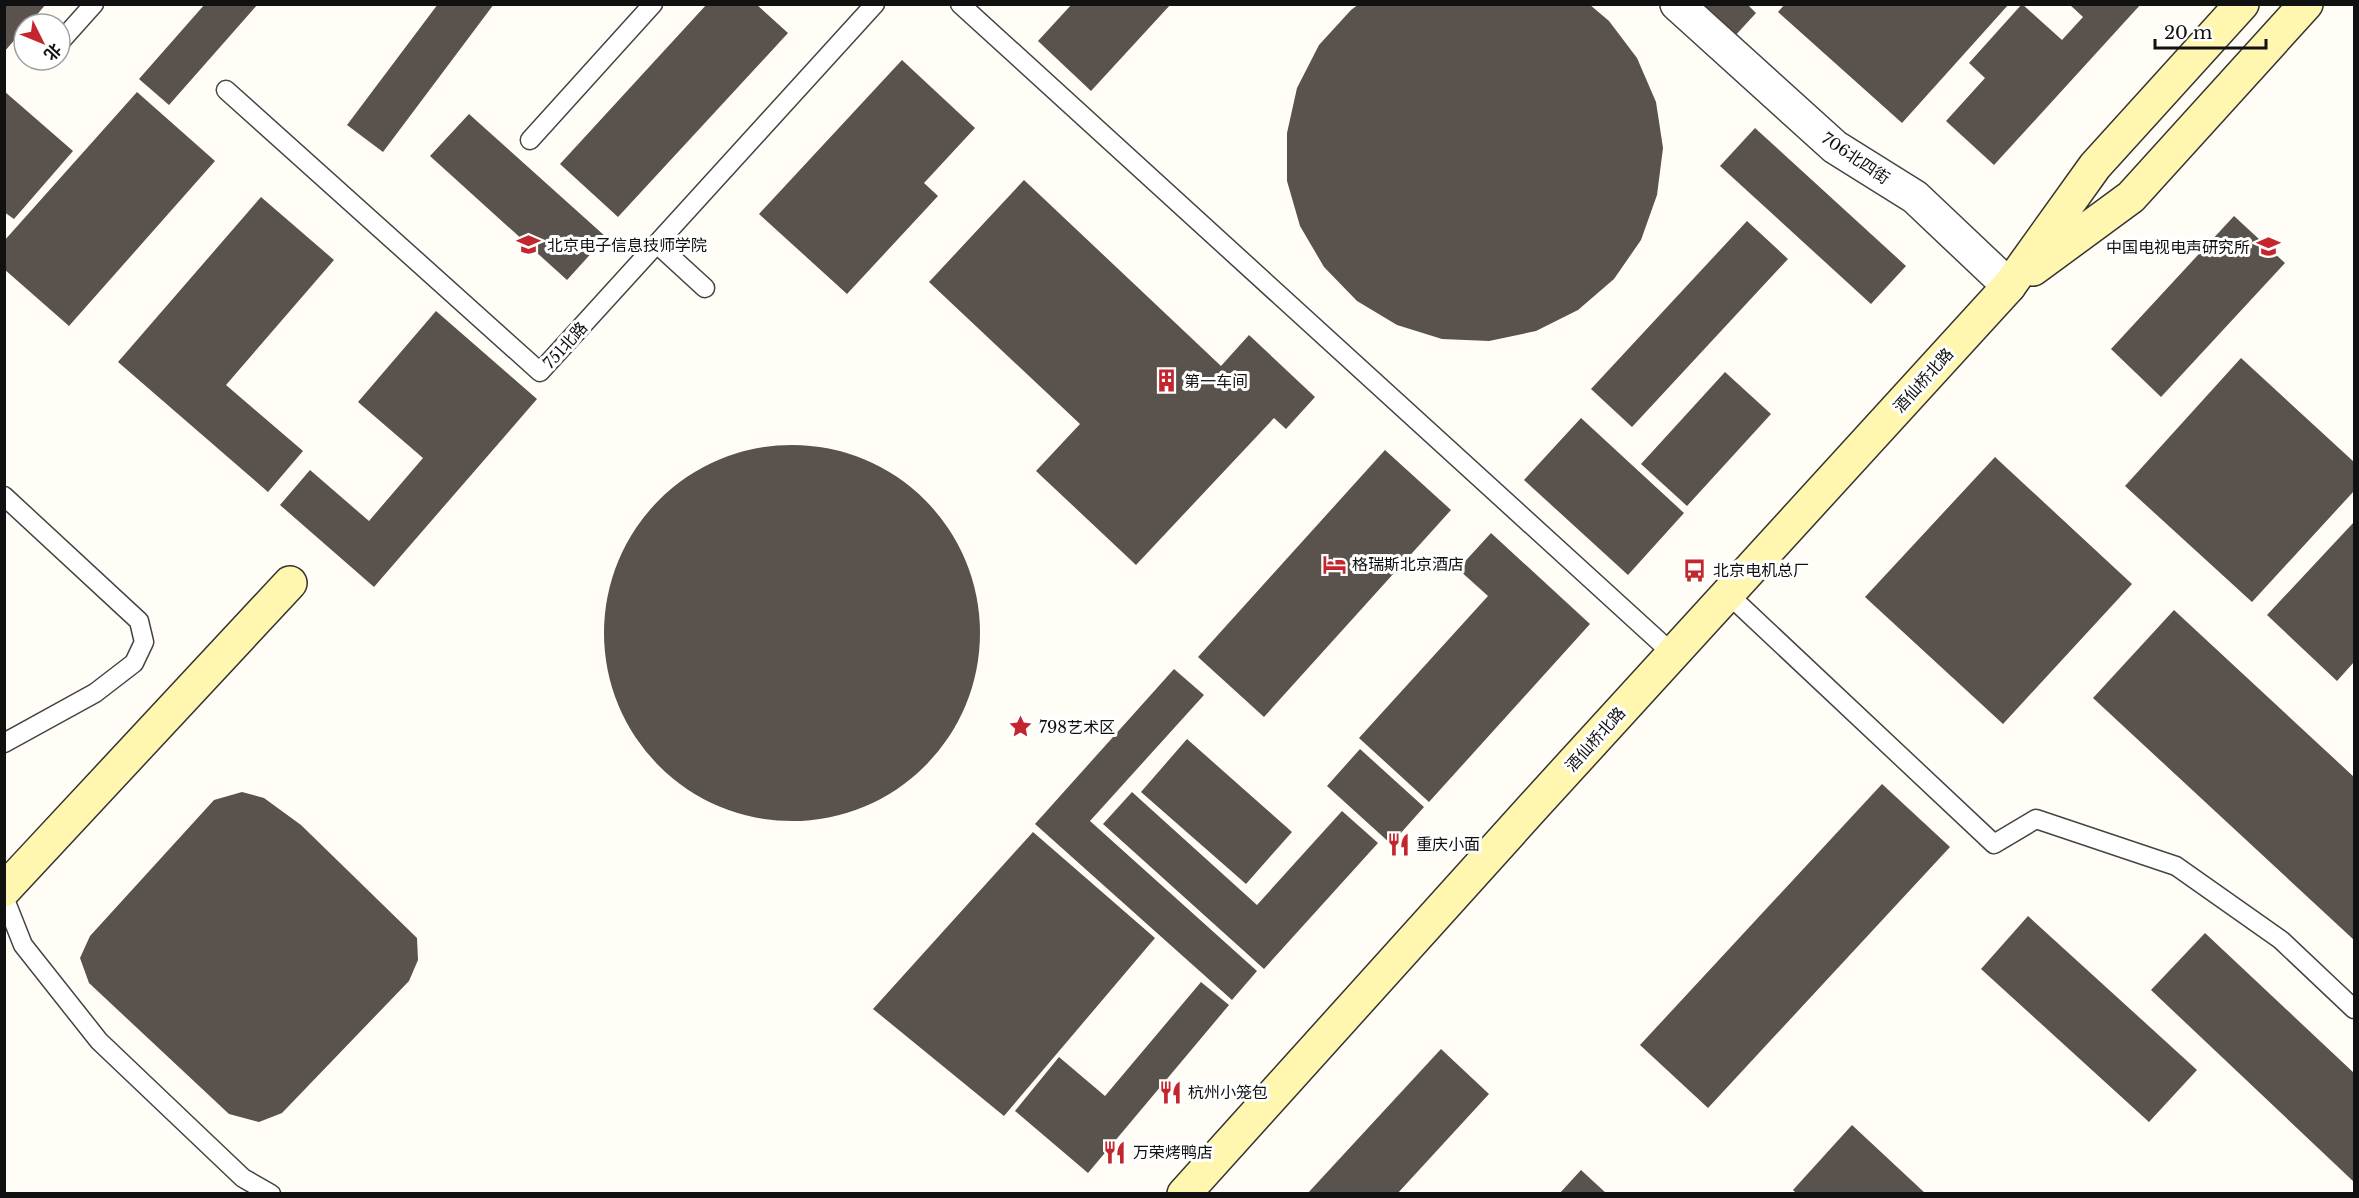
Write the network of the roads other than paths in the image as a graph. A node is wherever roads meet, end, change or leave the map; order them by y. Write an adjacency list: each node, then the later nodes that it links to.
1 (94, 4): 8 (lane)
2 (653, 4): 10 (lane)
3 (875, 4): 11 (lane, 751北路)
4 (960, 4): 17 (lane)
5 (1677, 4): 12 (street, 706北四街)
6 (2242, 4): 12 (street, 酒仙桥北路)
7 (2306, 4): 12 (street, 酒仙桥北路)
8 (72, 29)
9 (226, 90): 11 (lane, 751北路)
10 (530, 140)
11 (657, 244): 13 (lane)
12 (2009, 286): 16 (street, 酒仙桥北路)
13 (705, 288)
14 (4, 496): 18 (lane)
15 (290, 583): 19 (street)
16 (1728, 594): 17 (street, 酒仙桥北路); 21 (lane)
17 (1673, 654): 23 (street, 酒仙桥北路)
18 (4, 744)
19 (4, 890)
20 (4, 897): 22 (lane)
21 (2355, 1009)
22 (271, 1194)
23 (1184, 1194)

